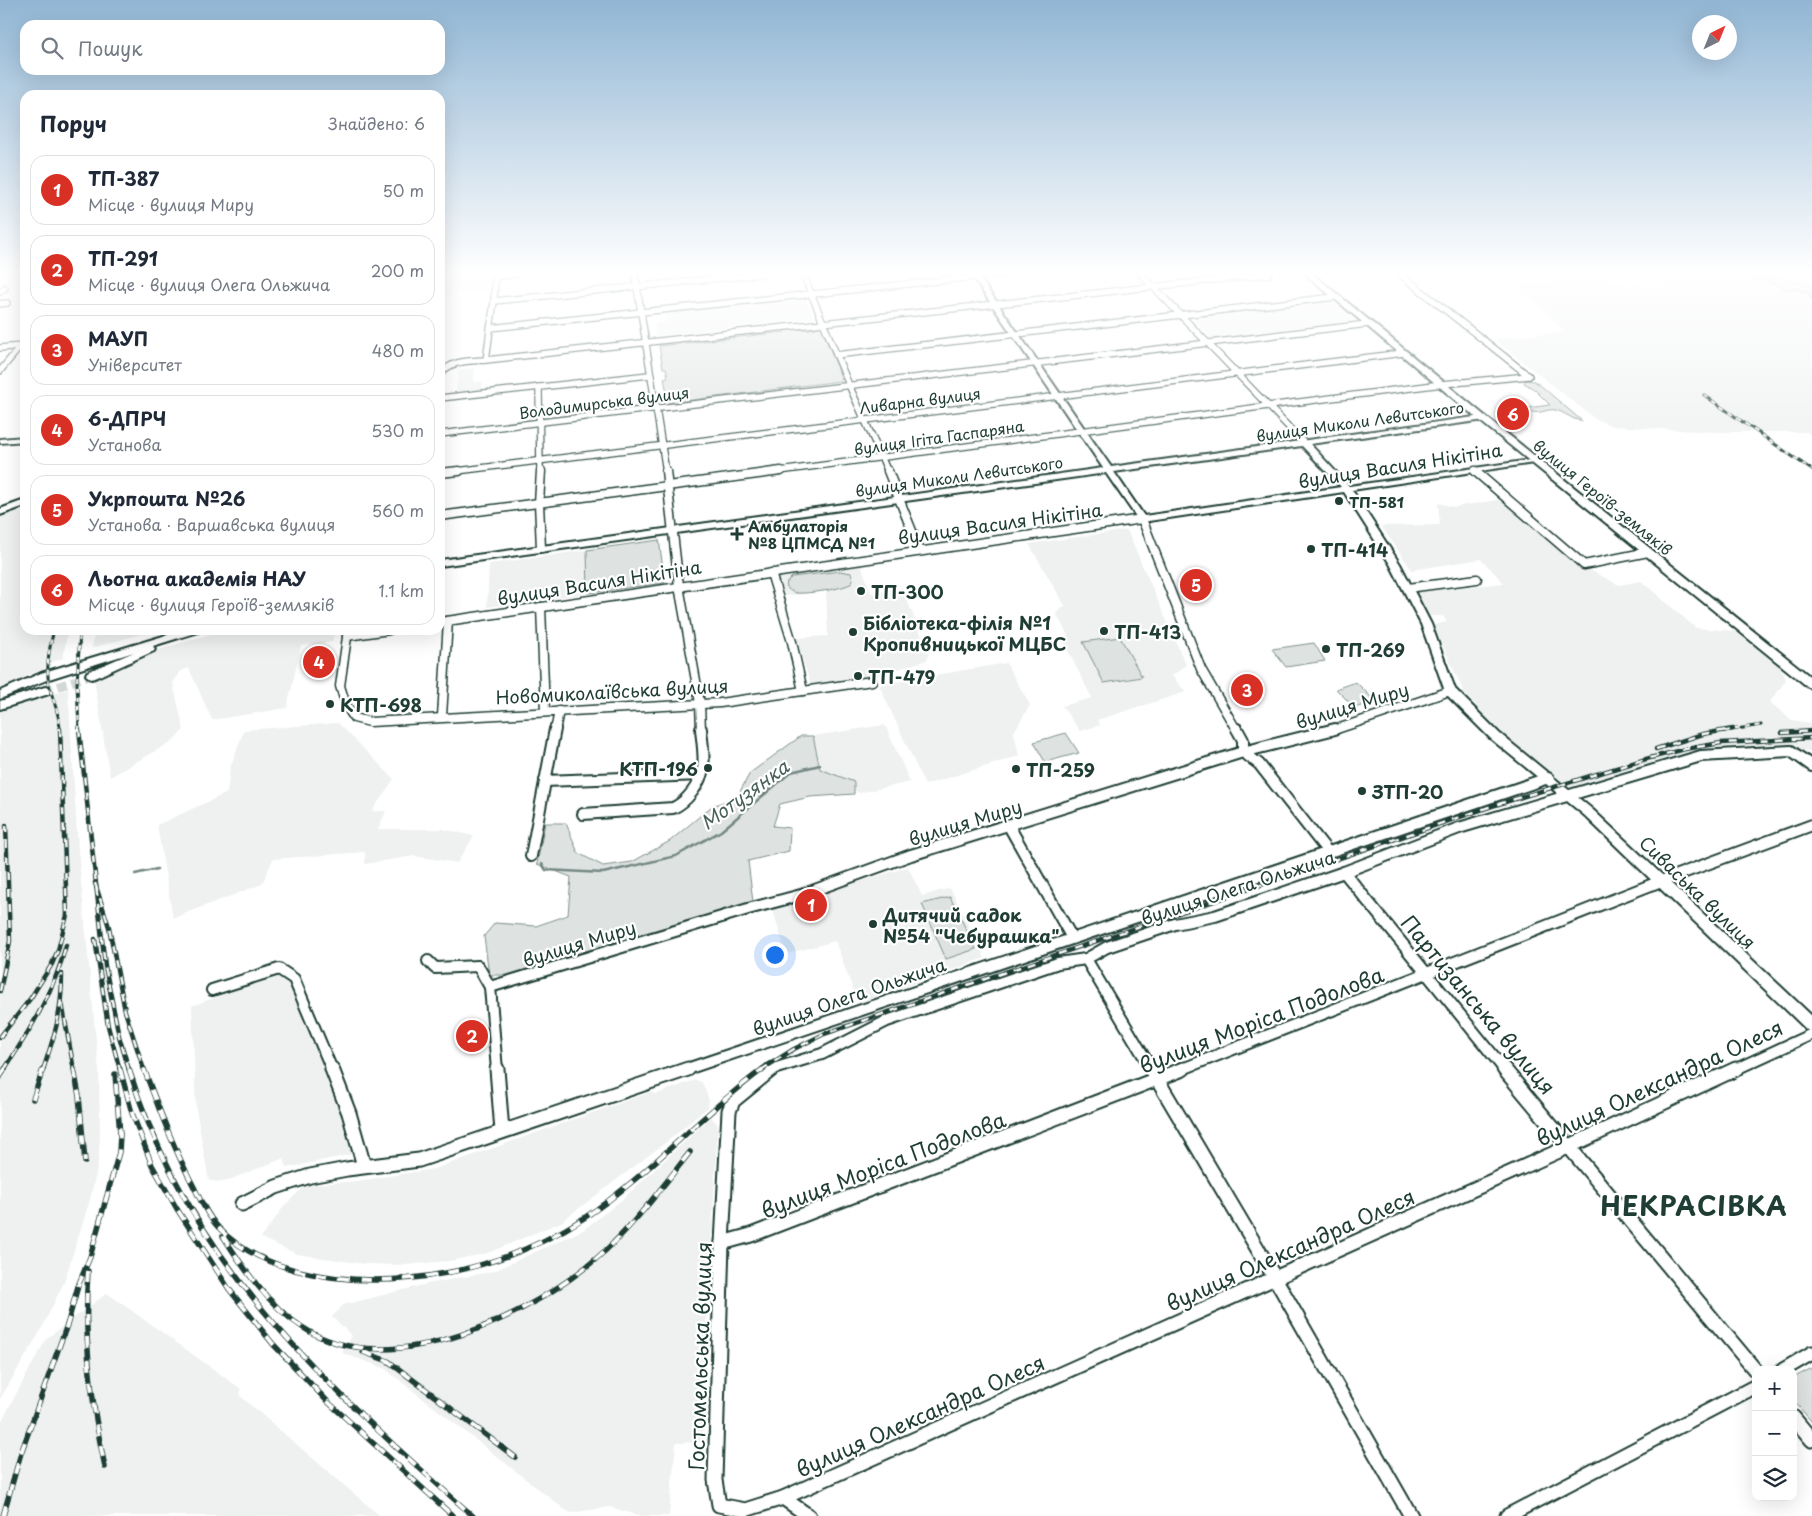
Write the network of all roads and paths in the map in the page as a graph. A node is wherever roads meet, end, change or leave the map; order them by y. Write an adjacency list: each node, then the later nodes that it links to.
1 (20, 345): 12 (street)
2 (488, 345): 16 (street)
3 (620, 345): 16 (street)
4 (644, 345): 21 (street)
5 (832, 345): 15 (street)
6 (914, 345): 15 (street)
7 (1022, 345): 17 (street)
8 (1182, 345): 17 (street, Володимирська вулиця)
9 (1209, 345): 20 (street)
10 (1393, 345): 14 (main road, вулиця Героїв-земляків)
11 (1489, 345): 22 (street, вулиця Ігіта Гаспаряна)
12 (0, 348)
13 (20, 348): 19 (street)
14 (1403, 353): 20 (street, Ливарна вулиця); 22 (main road, вулиця Героїв-земляків)
15 (836, 354): 23 (street)
16 (486, 360): 18 (street)
17 (1034, 362): 23 (street, Володимирська вулиця); 25 (street)
18 (445, 368)
19 (0, 371)
20 (1236, 373): 25 (street, Ливарна вулиця); 27 (street)
21 (649, 375): 24 (street); 28 (street)
22 (1442, 384): 27 (street, вулиця Ігіта Гаспаряна); 29 (main road, вулиця Героїв-земляків)
23 (849, 385): 28 (street, Володимирська вулиця); 30 (street)
24 (539, 387): 26 (street); 31 (street)
25 (1055, 395): 30 (street, Ливарна вулиця); 32 (street)
26 (445, 397)
27 (1268, 406): 32 (street, вулиця Ігіта Гаспаряна); 36 (street)
28 (655, 408): 31 (street, Володимирська вулиця); 37 (street)
29 (1482, 418): 36 (street, вулиця Миколи Левитського); 40 (main road, вулиця Героїв-земляків)
30 (866, 419): 37 (street, Ливарна вулиця); 38 (street)
31 (539, 422): 33 (street, Володимирська вулиця); 39 (street)
32 (1080, 431): 38 (street, вулиця Ігіта Гаспаряна); 41 (street)
33 (445, 433)
34 (20, 439): 35 (street)
35 (0, 441)
36 (1303, 442): 41 (street, вулиця Миколи Левитського); 45 (street)
37 (660, 445): 39 (street, Ливарна вулиця); 44 (street)
38 (882, 457): 44 (street, вулиця Ігіта Гаспаряна); 46 (street)
39 (541, 460): 43 (street, Ливарна вулиця); 47 (street)
40 (1534, 461): 42 (street, вулиця Василя Нікітіна); 55 (main road, вулиця Героїв-земляків)
41 (1108, 470): 46 (street, вулиця Миколи Левитського); 51 (street)
42 (1475, 471): 45 (street, вулиця Василя Нікітіна); 55 (street)
43 (445, 472)
44 (668, 486): 47 (street, вулиця Ігіта Гаспаряна); 52 (street)
45 (1347, 489): 51 (street, вулиця Василя Нікітіна); 60 (street)
46 (897, 499): 52 (street, вулиця Миколи Левитського); 54 (street)
47 (539, 503): 50 (street, вулиця Ігіта Гаспаряна); 53 (street)
48 (20, 505): 49 (street)
49 (0, 512)
50 (445, 515)
51 (1142, 519): 54 (street, вулиця Василя Нікітіна); 79 (street)
52 (673, 531): 53 (street, вулиця Миколи Левитського); 59 (street)
53 (541, 548): 56 (street, вулиця Миколи Левитського)
54 (920, 551): 57 (street, вулиця Василя Нікітіна)
55 (1648, 552): 69 (main road, вулиця Героїв-земляків)
56 (445, 561)
57 (771, 573): 59 (street, вулиця Василя Нікітіна); 71 (street)
58 (1477, 579): 60 (street)
59 (679, 586): 61 (street, вулиця Василя Нікітіна); 74 (street)
60 (1408, 588): 72 (street)
61 (540, 608): 62 (street, вулиця Василя Нікітіна); 76 (street)
62 (445, 622)
63 (176, 635): 73 (street)
64 (181, 635): 67 (street)
65 (348, 635): 78 (street, Новомиколаївська вулиця)
66 (444, 635): 78 (street)
67 (91, 675)
68 (872, 681): 71 (street, Новомиколаївська вулиця)
69 (1812, 684)
70 (45, 691): 75 (street)
71 (804, 691): 74 (street, Новомиколаївська вулиця)
72 (1450, 691): 79 (street, вулиця Миру); 82 (street, Сиваська вулиця)
73 (0, 695)
74 (700, 703): 77 (street, Новомиколаївська вулиця); 81 (street)
75 (0, 705)
76 (545, 711): 77 (street, Новомиколаївська вулиця); 78 (street, Новомиколаївська вулиця)
77 (560, 711): 83 (street)
78 (442, 716)
79 (1243, 752): 87 (street, вулиця Миру); 88 (street)
80 (1810, 764): 84 (street, вулиця Олега Ольжича)
81 (701, 775): 83 (street); 85 (street)
82 (1548, 778): 84 (street, Сиваська вулиця); 88 (street, вулиця Олега Ольжича)
83 (545, 781): 89 (street)
84 (1562, 791): 90 (street, вулиця Олега Ольжича); 91 (street, Сиваська вулиця)
85 (583, 814)
86 (1812, 825): 91 (street, вулиця Моріса Подолова)
87 (1009, 826): 92 (street); 96 (street, вулиця Миру)
88 (1328, 852): 92 (street, вулиця Олега Ольжича)
89 (531, 856)
90 (1344, 872): 93 (street, вулиця Олега Ольжича); 95 (street, Партизанська вулиця)
91 (1661, 881): 95 (street, вулиця Моріса Подолова); 98 (street, Сиваська вулиця)
92 (1072, 938): 102 (street, вулиця Олега Ольжича)
93 (1086, 959): 100 (street); 101 (street, вулиця Олега Ольжича)
94 (428, 961): 96 (street)
95 (1426, 975): 100 (street, вулиця Моріса Подолова); 103 (street, Партизанська вулиця)
96 (490, 986): 102 (street)
97 (212, 990): 104 (street)
98 (1812, 1025)
99 (1812, 1034): 103 (street, вулиця Олександра Олеся)
100 (1158, 1079): 106 (street, вулиця Моріса Подолова); 107 (street)
101 (729, 1111): 106 (street, Гостомельська вулиця)
102 (502, 1131): 104 (street, вулиця Олега Ольжича)
103 (1570, 1146): 107 (street, вулиця Олександра Олеся); 109 (street, Партизанська вулиця)
104 (364, 1166): 105 (street, вулиця Олега Ольжича)
105 (242, 1204)
106 (722, 1243): 114 (street, Гостомельська вулиця)
107 (1275, 1278): 114 (street, вулиця Олександра Олеся); 116 (street)
108 (1812, 1353): 110 (street)
109 (1752, 1366)
110 (1791, 1366)
111 (1752, 1388): 117 (street)
112 (1797, 1422): 113 (street)
113 (1812, 1440)
114 (783, 1498): 115 (street)
115 (809, 1516)
116 (1411, 1516)
117 (1506, 1516)

